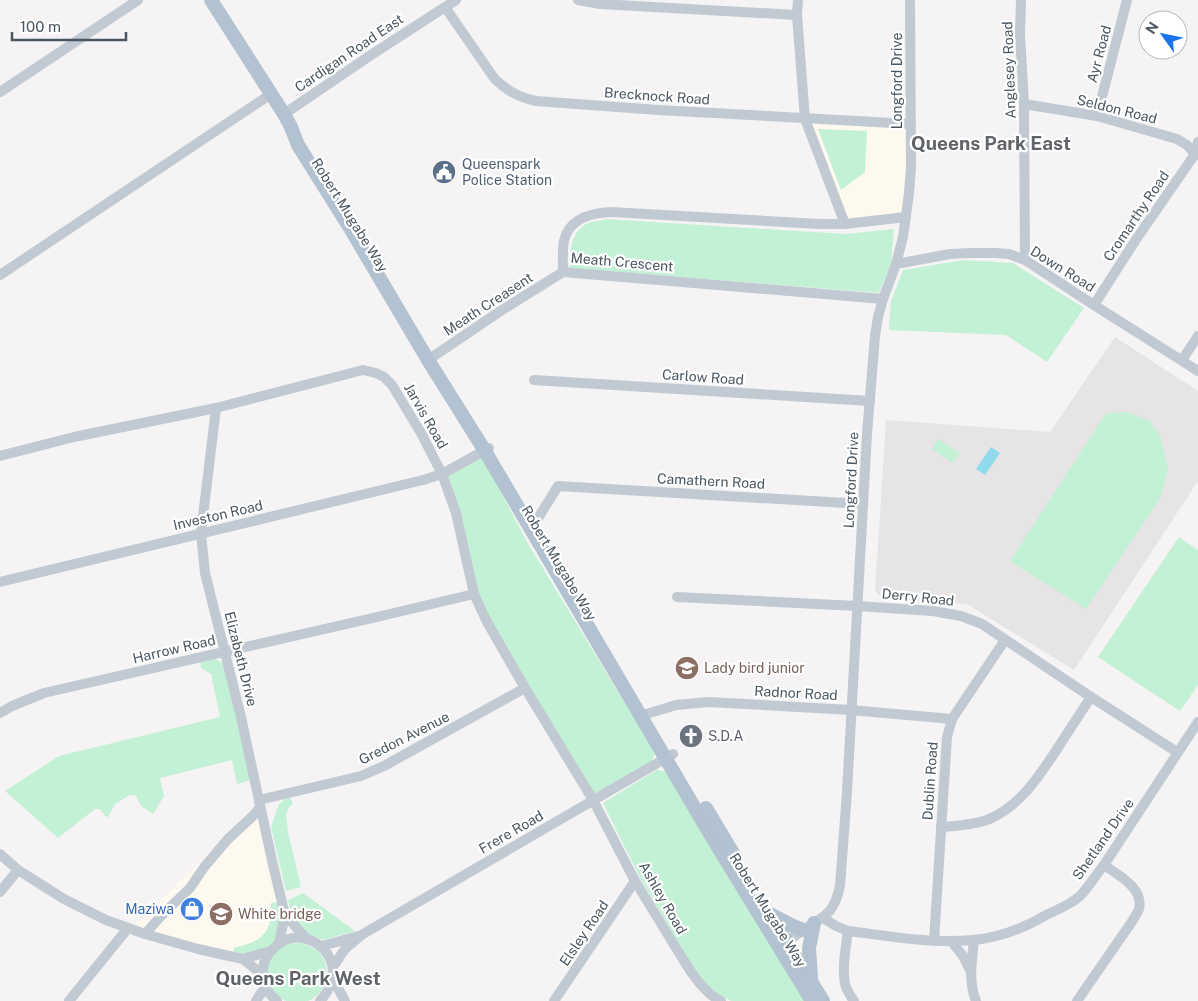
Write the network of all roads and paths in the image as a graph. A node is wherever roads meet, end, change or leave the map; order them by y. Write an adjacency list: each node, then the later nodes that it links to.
1 (138, 0): 11 (street)
2 (211, 0): 12 (main road, Robert Mugabe Way)
3 (456, 0): 9 (street, Cardigan Road East)
4 (578, 0): 10 (street)
5 (798, 0): 10 (street)
6 (910, 0): 17 (street, Longford Drive)
7 (1021, 0): 13 (street, Anglesey Road)
8 (1127, 0): 15 (street, Ayr Road)
9 (446, 7): 14 (street, Cardigan Road East); 16 (street, Brecknock Road)
10 (797, 14): 16 (street)
11 (0, 92)
12 (271, 94): 14 (main road, Robert Mugabe Way); 25 (street)
13 (1024, 104): 15 (street, Seldon Road); 22 (street, Anglesey Road)
14 (284, 114): 29 (main road, Robert Mugabe Way)
15 (1097, 116): 19 (street, Seldon Road)
16 (804, 119): 17 (street, Brecknock Road); 21 (street)
17 (911, 124): 20 (street, Longford Drive)
18 (1198, 142): 19 (street, Cromarthy Road)
19 (1196, 154): 27 (street, Cromarthy Road)
20 (906, 217): 21 (street, Meath Crescent); 23 (street, Longford Drive)
21 (845, 224): 24 (street, Meath Crescent)
22 (1026, 260): 23 (street, Down Road); 27 (street, Down Road)
23 (896, 264): 26 (street, Longford Drive)
24 (563, 272): 26 (street, Meath Crescent); 29 (street, Meath Creasent)
25 (0, 275)
26 (883, 298): 33 (street, Longford Drive)
27 (1094, 305): 30 (street, Down Road)
28 (1198, 336): 30 (street)
29 (431, 357): 35 (main road, Robert Mugabe Way)
30 (1182, 360): 31 (street, Down Road)
31 (1198, 371)
32 (534, 380): 33 (street, Carlow Road)
33 (870, 401): 38 (street, Longford Drive)
34 (216, 408): 36 (street, Jarvis Road); 37 (street, Jarvis Road); 40 (street, Elizabeth Drive)
35 (487, 449): 37 (street, Investon Road); 39 (main road, Robert Mugabe Way); 51 (main road, Robert Mugabe Way)
36 (0, 456)
37 (442, 474): 40 (street, Investon Road); 42 (street, Jarvis Road)
38 (863, 504): 39 (street, Camathern Road); 44 (street, Longford Drive)
39 (535, 523): 51 (main road, Robert Mugabe Way)
40 (201, 533): 41 (street, Investon Road); 46 (street, Elizabeth Drive)
41 (0, 582)
42 (474, 594): 46 (street, Harrow Road); 47 (street, Jarvis Road)
43 (677, 597): 44 (street, Derry Road)
44 (857, 606): 45 (street, Derry Road); 49 (street, Longford Drive)
45 (1005, 640): 48 (street, Derry Road); 52 (street, Dublin Road)
46 (225, 651): 50 (street, Harrow Road); 57 (street, Elizabeth Drive)
47 (525, 688): 56 (street, Jarvis Road); 57 (street, Gredon Avenue)
48 (1091, 698): 54 (street, Derry Road); 58 (street)
49 (851, 710): 51 (street, Radnor Road); 52 (street, Radnor Road); 66 (street, Longford Drive)
50 (0, 713)
51 (644, 714): 55 (main road, Robert Mugabe Way)
52 (952, 719): 58 (street, Dublin Road)
53 (1198, 722): 54 (street, Shetland Drive)
54 (1177, 752): 60 (street, Shetland Drive)
55 (669, 756): 56 (street, Frere Road); 65 (main road, Robert Mugabe Way)
56 (593, 800): 62 (street, Ashley Road); 70 (street, Frere Road)
57 (260, 803): 64 (street, Elizabeth Drive); 69 (street)
58 (941, 828): 74 (street, Dublin Road)
59 (0, 854): 61 (street)
60 (1104, 865): 73 (street, Shetland Drive); 99 (street)
61 (18, 870): 63 (street); 67 (street)
62 (635, 881): 87 (street, Ashley Road); 93 (street, Elsley Road)
63 (0, 892)
64 (284, 915): 71 (street); 76 (street, Elizabeth Drive)
65 (766, 916): 66 (main road); 75 (main road, Robert Mugabe Way); 81 (main road, Robert Mugabe Way)
66 (814, 923): 68 (street, Shetland Drive); 75 (street, Longford Drive); 85 (main road)
67 (128, 928): 69 (street); 88 (street)
68 (848, 931): 74 (street, Shetland Drive); 97 (street)
69 (145, 934): 79 (street)
70 (363, 934): 77 (street, Frere Road); 80 (street, Frere Road)
71 (306, 938): 76 (street); 77 (street)
72 (951, 940): 73 (street, Shetland Drive); 74 (street, Shetland Drive); 82 (street)
73 (974, 940): 82 (street)
74 (934, 941)
75 (787, 942): 81 (street); 85 (main road, Robert Mugabe Way)
76 (279, 943): 78 (street)
77 (322, 946): 80 (street)
78 (270, 951): 79 (street); 83 (street)
79 (244, 959): 83 (street)
80 (333, 967): 84 (street)
81 (791, 967): 95 (main road, Robert Mugabe Way)
82 (971, 973): 98 (street)
83 (262, 975): 86 (street)
84 (333, 979): 91 (street); 92 (street)
85 (811, 980): 96 (main road, Robert Mugabe Way)
86 (265, 987): 89 (street); 90 (street)
87 (709, 998): 94 (street, Ashley Road)
88 (69, 1001)
89 (256, 1001)
90 (277, 1001)
91 (321, 1001)
92 (345, 1001)
93 (554, 1001)
94 (722, 1001)
95 (812, 1001)
96 (823, 1001)
97 (854, 1001)
98 (976, 1001)
99 (1077, 1001)

